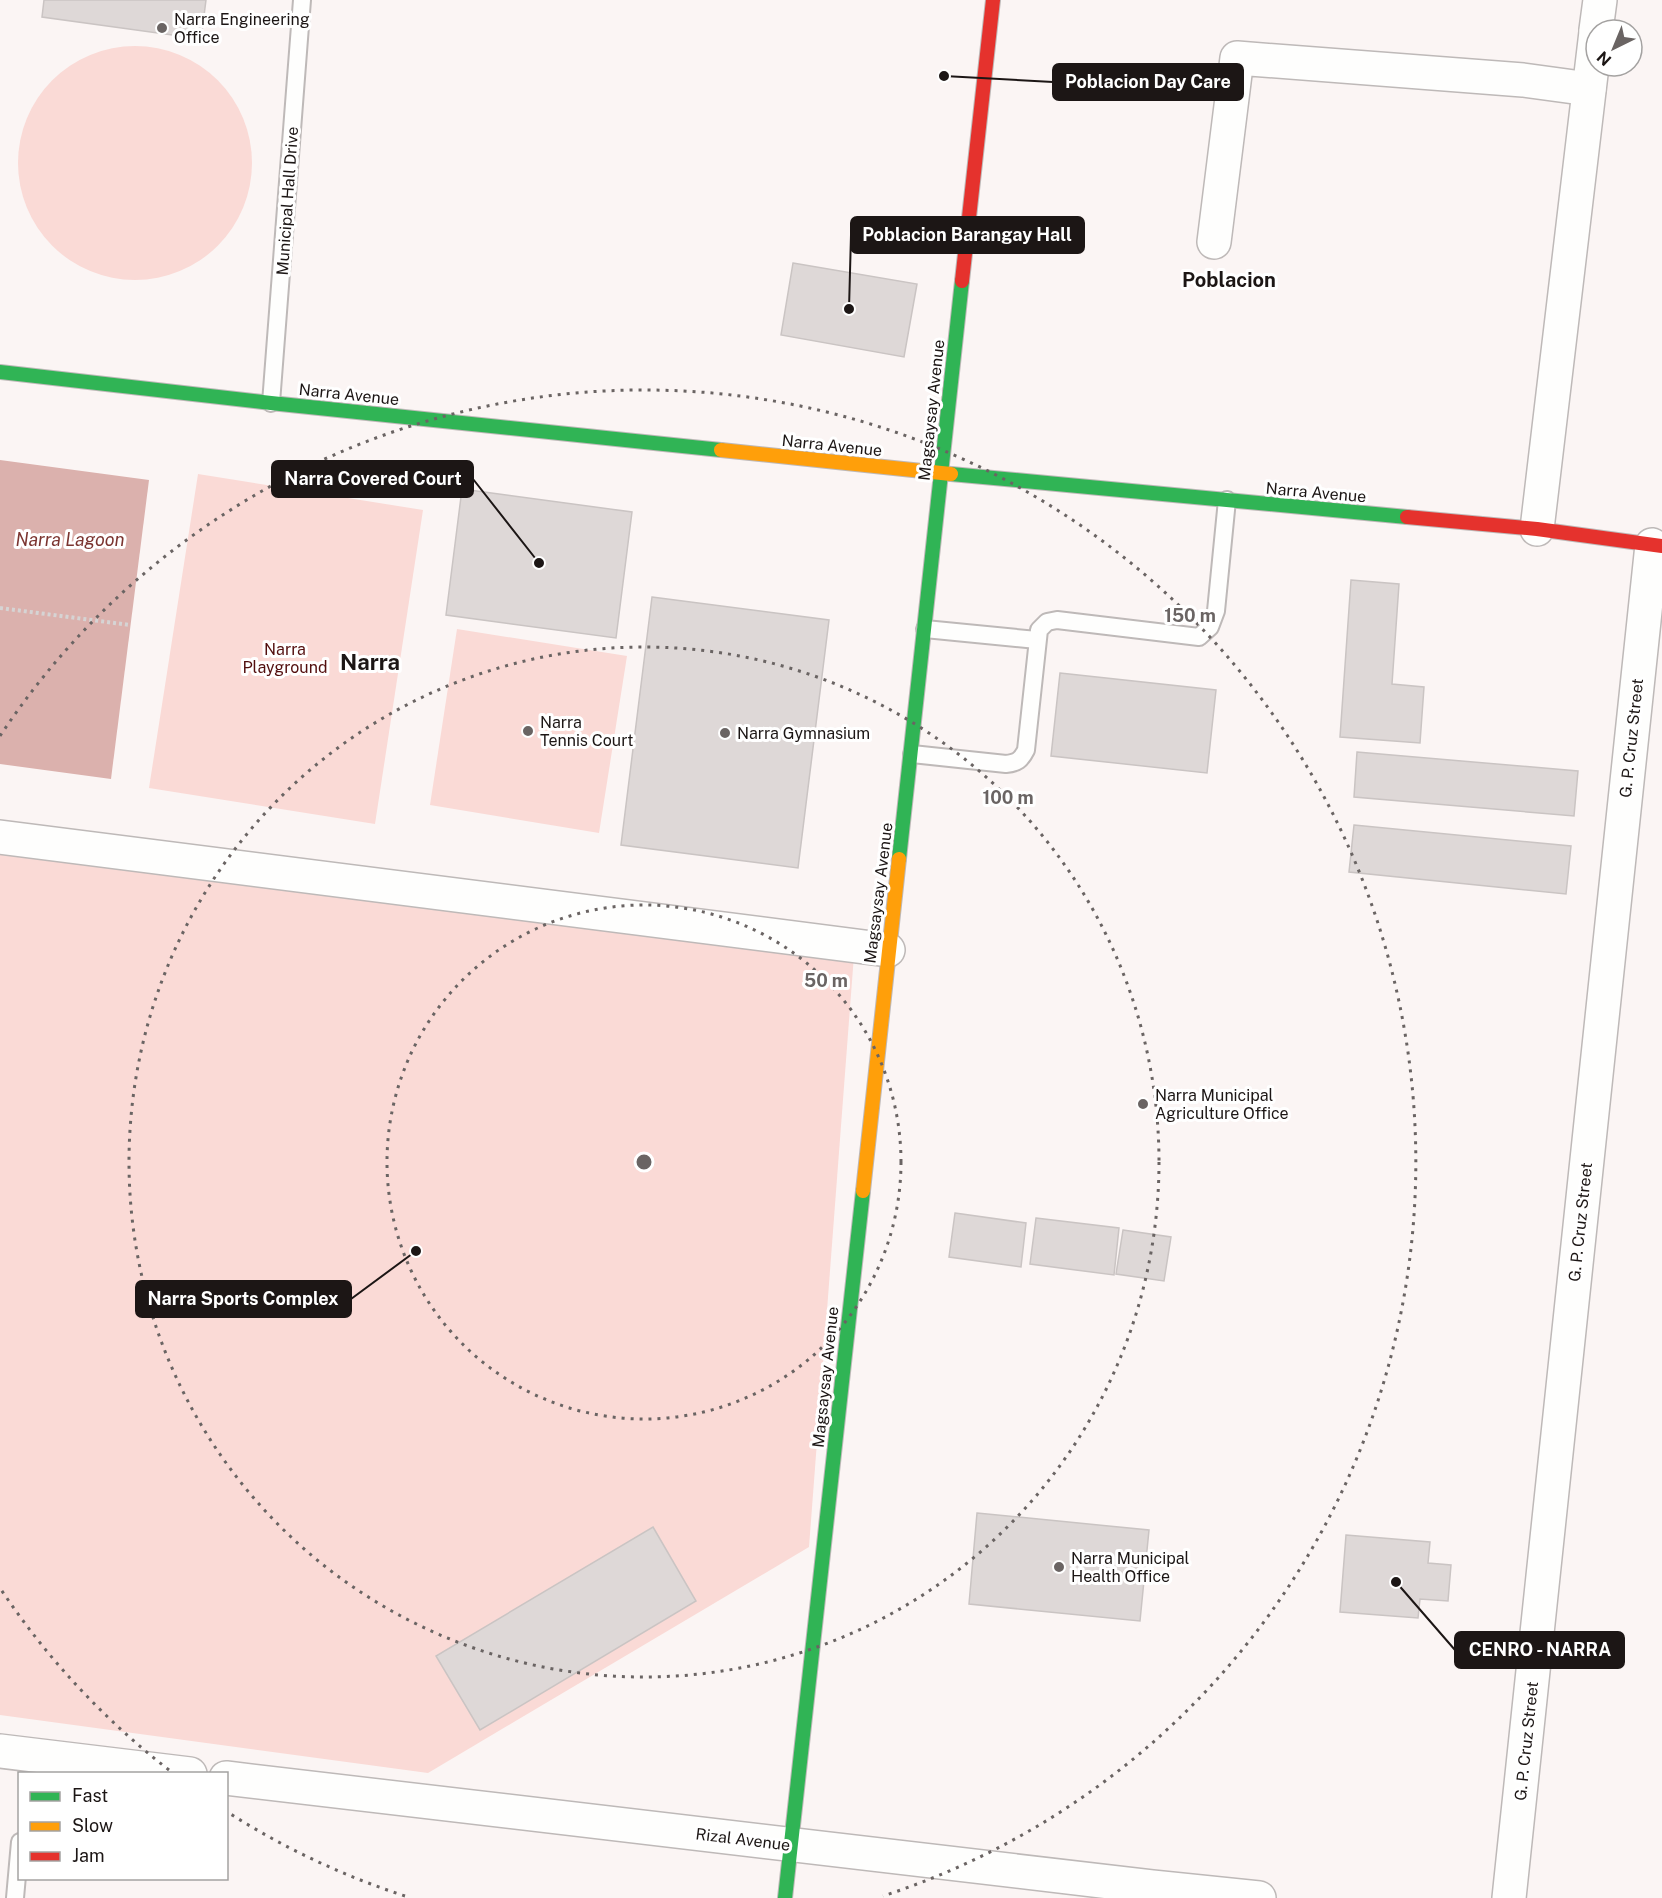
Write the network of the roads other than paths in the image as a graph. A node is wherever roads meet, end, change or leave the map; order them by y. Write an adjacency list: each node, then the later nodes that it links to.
1 (302, 0): 9 (lane, Municipal Hall Drive)
2 (993, 0): 10 (street, Magsaysay Avenue)
3 (1600, 0): 4 (street)
4 (1598, 18)
5 (1590, 78): 6 (street)
6 (1589, 89): 7 (street); 12 (street)
7 (1214, 242)
8 (0, 372): 9 (street, Narra Avenue)
9 (271, 403): 10 (street, Narra Avenue)
10 (940, 473): 11 (street, Narra Avenue); 14 (street, Magsaysay Avenue)
11 (1227, 500): 12 (street, Narra Avenue); 15 (lane)
12 (1537, 529): 13 (street, Narra Avenue)
13 (1657, 545): 28 (street, G. P. Cruz Street)
14 (925, 629): 15 (lane); 16 (street, Magsaysay Avenue)
15 (1037, 640): 16 (lane)
16 (912, 754): 18 (street, Magsaysay Avenue)
17 (0, 837): 18 (street)
18 (888, 950): 22 (street, Magsaysay Avenue)
19 (17, 1760): 20 (street)
20 (177, 1772)
21 (228, 1778): 22 (street, Rizal Avenue)
22 (791, 1845): 24 (street, Rizal Avenue); 26 (street, Magsaysay Avenue)
23 (18, 1864): 25 (lane)
24 (1151, 1892): 27 (street, Rizal Avenue)
25 (15, 1898)
26 (785, 1898)
27 (1259, 1898)
28 (1509, 1898)

